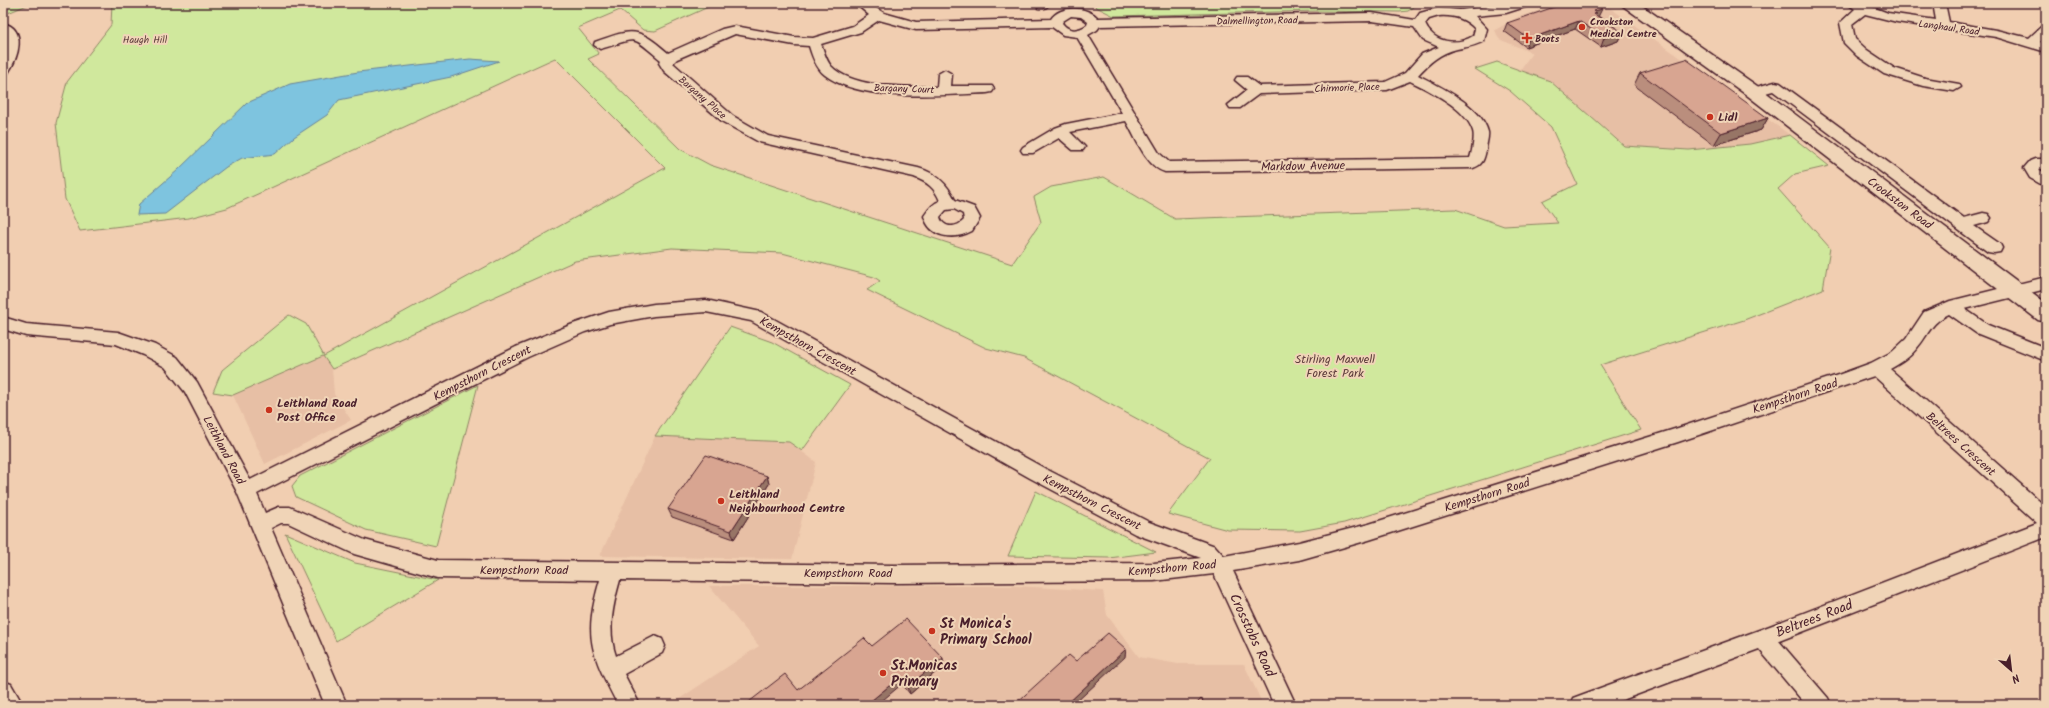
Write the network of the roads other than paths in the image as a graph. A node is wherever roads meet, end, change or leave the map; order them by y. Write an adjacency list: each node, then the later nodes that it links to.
1 (861, 3): 9 (street)
2 (1434, 3): 8 (street)
3 (1524, 3): 7 (street, Dalmellington Road)
4 (1627, 3): 33 (main road, Crookston Road)
5 (1940, 3): 13 (street)
6 (1858, 6): 13 (street, Langhaul Road); 29 (street)
7 (1506, 9): 8 (street, Dalmellington Road); 15 (street, Dalmellington Road)
8 (1456, 13): 10 (street, Dalmellington Road); 15 (street)
9 (878, 15): 12 (street); 18 (street)
10 (1423, 19): 11 (street, Dalmellington Road); 20 (street, Dalmellington Road); 23 (street)
11 (1094, 22): 12 (street, Dalmellington Road); 17 (street)
12 (1056, 23): 17 (street)
13 (1943, 25): 19 (street, Langhaul Road)
14 (3, 27): 25 (street)
15 (1480, 29): 20 (street, Dalmellington Road)
16 (2046, 29): 19 (street)
17 (1081, 33): 35 (street, Markdow Avenue)
18 (814, 42): 24 (street); 31 (street, Bargany Court)
19 (2032, 42): 22 (street, Langhaul Road)
20 (1455, 45): 23 (street, Chirmorie Place)
21 (600, 46): 24 (street)
22 (2046, 48)
23 (1427, 57): 27 (street, Chirmorie Place)
24 (668, 59): 41 (street, Bargany Place)
25 (3, 70)
26 (945, 74): 31 (street, Bargany Court)
27 (1410, 76): 32 (street, Chirmorie Place); 35 (street, Markdow Avenue)
28 (1242, 80): 32 (street)
29 (1954, 87)
30 (987, 89): 31 (street, Bargany Court)
31 (944, 90)
32 (1256, 90): 34 (street)
33 (1754, 92): 43 (street, Crookston Road); 46 (main road, Crookston Road)
34 (1235, 106)
35 (1130, 116): 36 (street)
36 (1060, 132): 37 (street); 38 (street)
37 (1078, 147)
38 (1028, 150)
39 (2046, 164): 40 (street)
40 (2046, 182)
41 (948, 204)
42 (1983, 218): 43 (street)
43 (1961, 224): 44 (street, Crookston Road)
44 (1994, 248)
45 (2046, 283): 46 (street, Kempsthorn Road)
46 (2016, 292): 47 (street, Kempsthorn Road); 48 (main road, Crookston Road)
47 (1950, 307): 50 (street); 51 (street, Kempsthorn Road)
48 (2044, 310)
49 (3, 323): 52 (street, Leithland Road)
50 (2046, 355)
51 (1877, 368): 53 (street, Beltrees Crescent); 56 (street, Kempsthorn Road)
52 (246, 491): 54 (street, Leithland Road); 56 (street, Kempsthorn Crescent)
53 (2046, 519)
54 (260, 524): 57 (street, Kempsthorn Road); 64 (street, Leithland Road)
55 (2046, 528): 58 (street, Beltrees Road)
56 (1220, 565): 57 (street, Kempsthorn Road); 66 (street, Crosstobs Road)
57 (612, 571): 60 (street)
58 (1763, 638): 62 (street, Beltrees Road); 68 (street)
59 (656, 646): 60 (street)
60 (612, 669): 65 (street)
61 (3, 691): 63 (street)
62 (1606, 701): 67 (street, Beltrees Road)
63 (12, 705)
64 (336, 705)
65 (629, 705)
66 (1285, 705)
67 (1581, 705)
68 (1820, 705)

